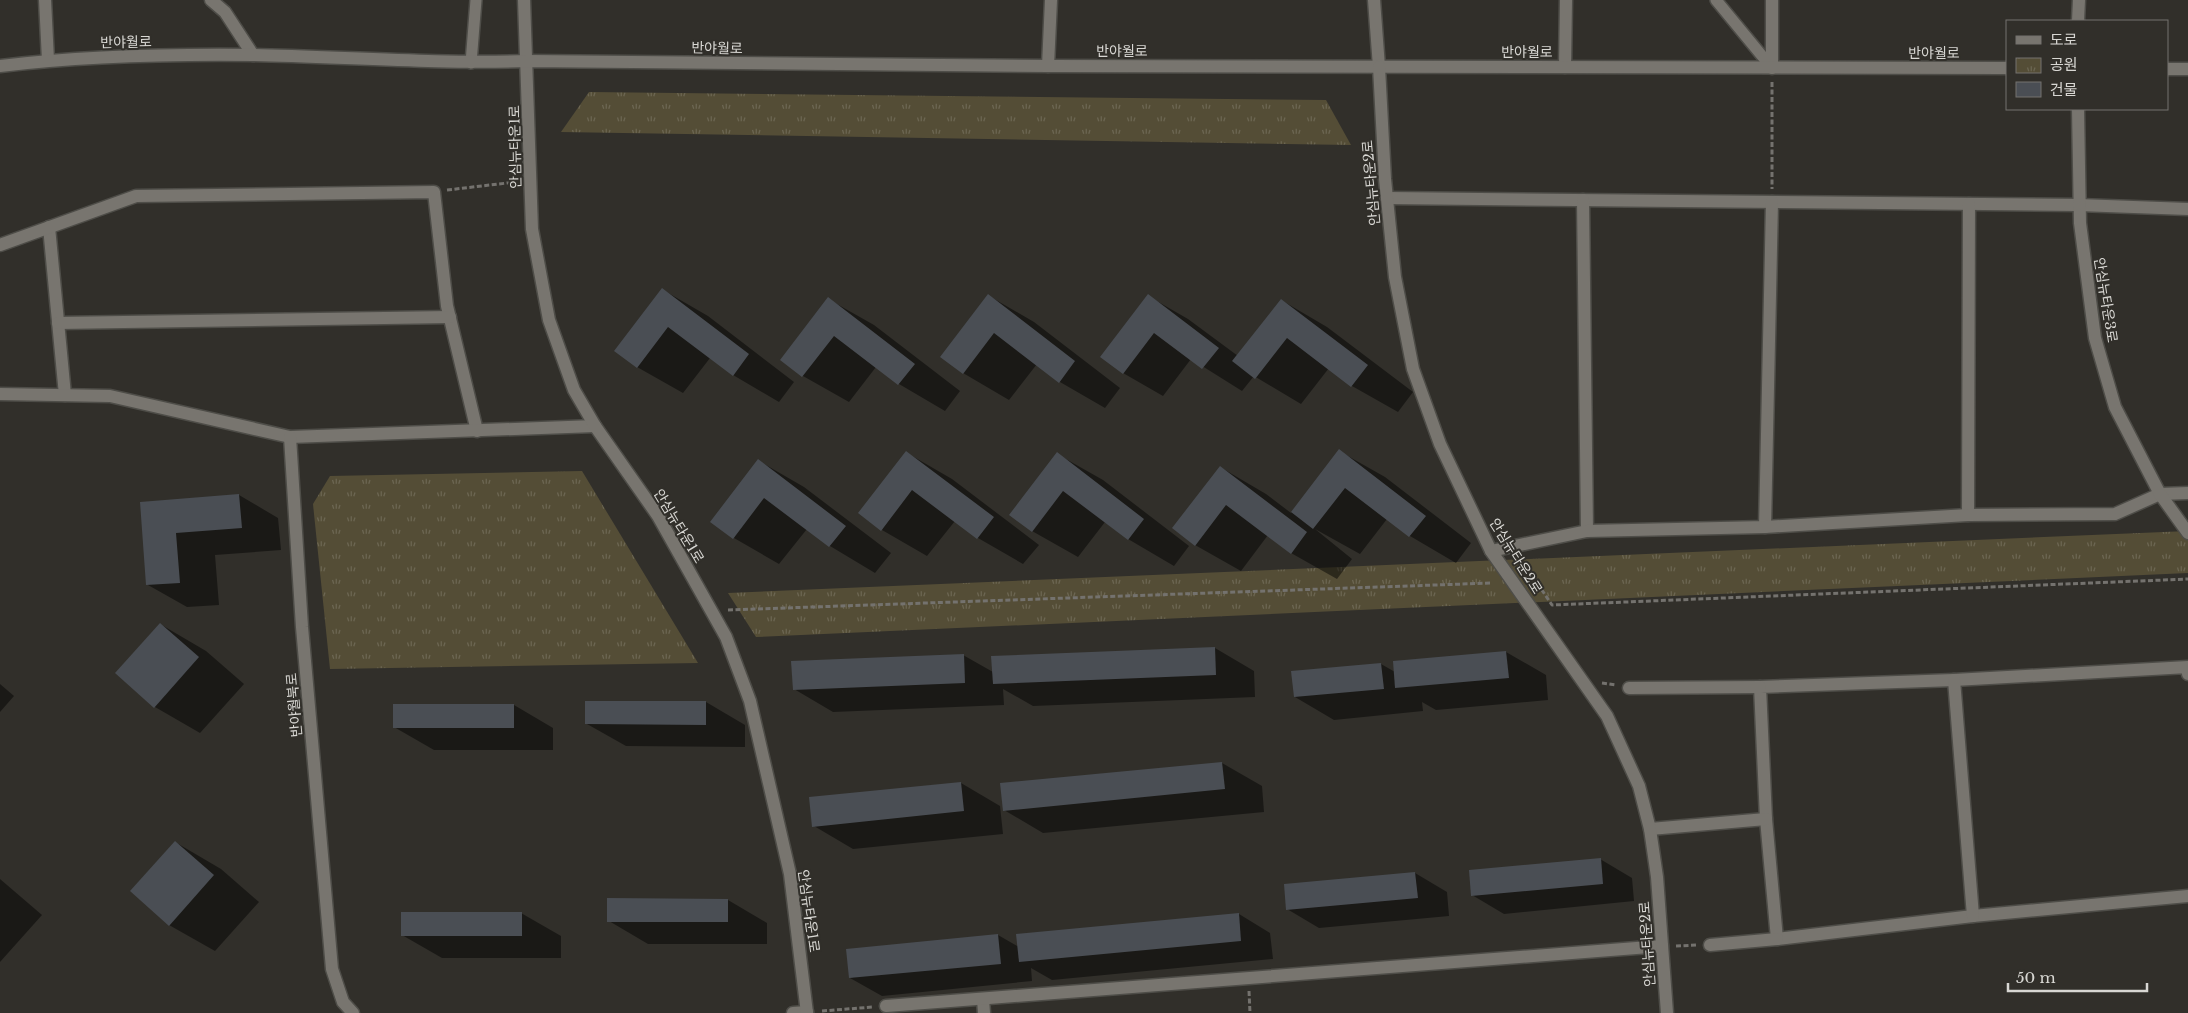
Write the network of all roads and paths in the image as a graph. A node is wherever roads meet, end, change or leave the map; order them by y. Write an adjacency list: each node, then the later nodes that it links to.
1 (45, 0): 13 (street)
2 (211, 0): 12 (street)
3 (476, 0): 15 (lane)
4 (524, 0): 14 (street, 안심뉴타운1로)
5 (1051, 0): 17 (street)
6 (1374, 0): 18 (street, 안심뉴타운2로)
7 (1566, 0): 19 (street)
8 (1716, 0): 20 (lane)
9 (1772, 0): 20 (street)
10 (2079, 0): 11 (street)
11 (2078, 20)
12 (253, 55): 13 (street, 반야월로); 15 (street, 반야월로)
13 (48, 60): 16 (street, 반야월로)
14 (528, 61): 15 (street, 반야월로); 17 (street, 반야월로); 25 (street, 안심뉴타운1로)
15 (471, 63)
16 (0, 66)
17 (1048, 66): 18 (street, 반야월로)
18 (1378, 67): 19 (street, 반야월로); 27 (street, 안심뉴타운2로)
19 (1565, 68): 20 (street, 반야월로)
20 (1772, 68): 21 (street, 반야월로); 29 (path)
21 (2006, 68)
22 (2168, 69): 23 (street)
23 (2188, 69)
24 (2078, 110): 31 (street, 안심뉴타운3로)
25 (531, 180): 26 (path); 39 (street, 안심뉴타운1로)
26 (434, 192): 33 (street); 35 (street)
27 (1387, 198): 28 (street); 48 (street, 안심뉴타운2로)
28 (1583, 200): 29 (street); 46 (street)
29 (1772, 202): 30 (street); 45 (street)
30 (1969, 204): 31 (street); 44 (street)
31 (2080, 205): 32 (street); 43 (street, 안심뉴타운3로)
32 (2188, 209)
33 (49, 227): 34 (street); 36 (street)
34 (0, 244)
35 (450, 318): 36 (street); 40 (street)
36 (58, 323): 38 (street)
37 (0, 394): 38 (street)
38 (65, 395): 41 (street)
39 (595, 426): 40 (street); 52 (street, 안심뉴타운1로)
40 (477, 430): 41 (street)
41 (290, 437): 67 (street, 반야월북로)
42 (2188, 493): 43 (street)
43 (2160, 494): 44 (street); 47 (street, 안심뉴타운3로)
44 (1968, 515): 45 (street)
45 (1765, 526): 46 (street)
46 (1587, 531): 48 (street)
47 (2188, 533)
48 (1491, 551): 58 (street, 안심뉴타운2로)
49 (1529, 571): 50 (path)
50 (2188, 580)
51 (1492, 583): 52 (path)
52 (711, 610): 69 (street, 안심뉴타운1로)
53 (2188, 674): 54 (street)
54 (1954, 680): 55 (street); 60 (street)
55 (1760, 687): 56 (street); 57 (street)
56 (1629, 688)
57 (1766, 819): 58 (street); 61 (street)
58 (1650, 829): 63 (street, 안심뉴타운2로)
59 (2188, 896): 60 (street)
60 (1974, 916): 61 (street)
61 (1777, 939): 62 (street)
62 (1710, 945): 63 (path)
63 (1662, 946): 64 (street); 72 (street, 안심뉴타운2로)
64 (1248, 978): 65 (street); 71 (path)
65 (983, 999): 66 (street); 70 (street)
66 (886, 1006): 69 (path)
67 (353, 1013)
68 (793, 1013): 69 (street)
69 (807, 1013)
70 (984, 1013)
71 (1250, 1013)
72 (1667, 1013)

